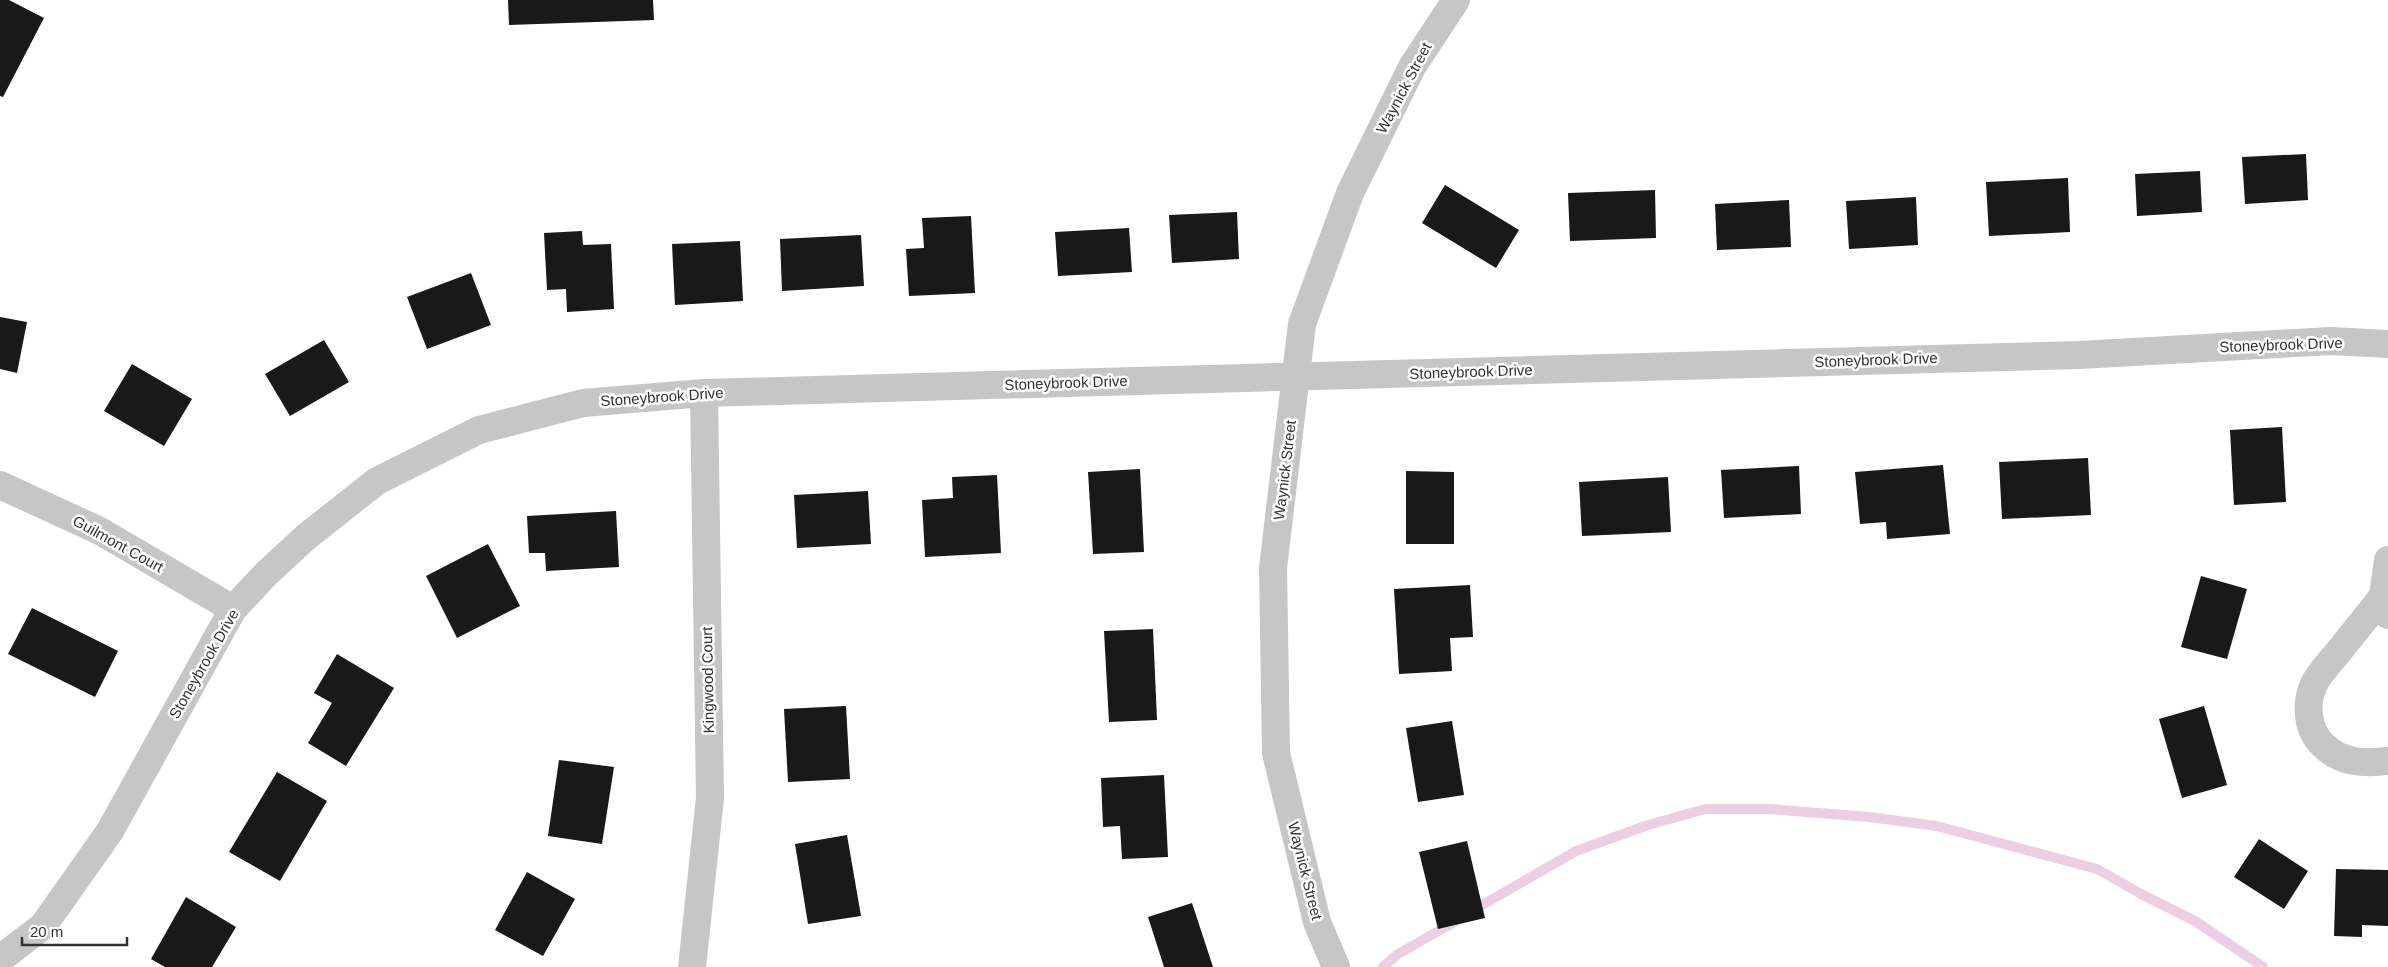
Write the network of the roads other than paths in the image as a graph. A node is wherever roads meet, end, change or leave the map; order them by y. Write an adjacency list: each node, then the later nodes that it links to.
1 (1456, 0): 3 (street, Waynick Street)
2 (2388, 344): 3 (street, Stoneybrook Drive)
3 (1296, 376): 4 (street, Stoneybrook Drive); 12 (street, Waynick Street)
4 (704, 393): 8 (street, Stoneybrook Drive); 11 (street, Kingwood Court)
5 (0, 485): 8 (street, Guilmont Court)
6 (2388, 560): 7 (street)
7 (2386, 606): 9 (street)
8 (234, 609): 10 (street, Stoneybrook Drive)
9 (2388, 761)
10 (0, 959)
11 (692, 967)
12 (1336, 967)

